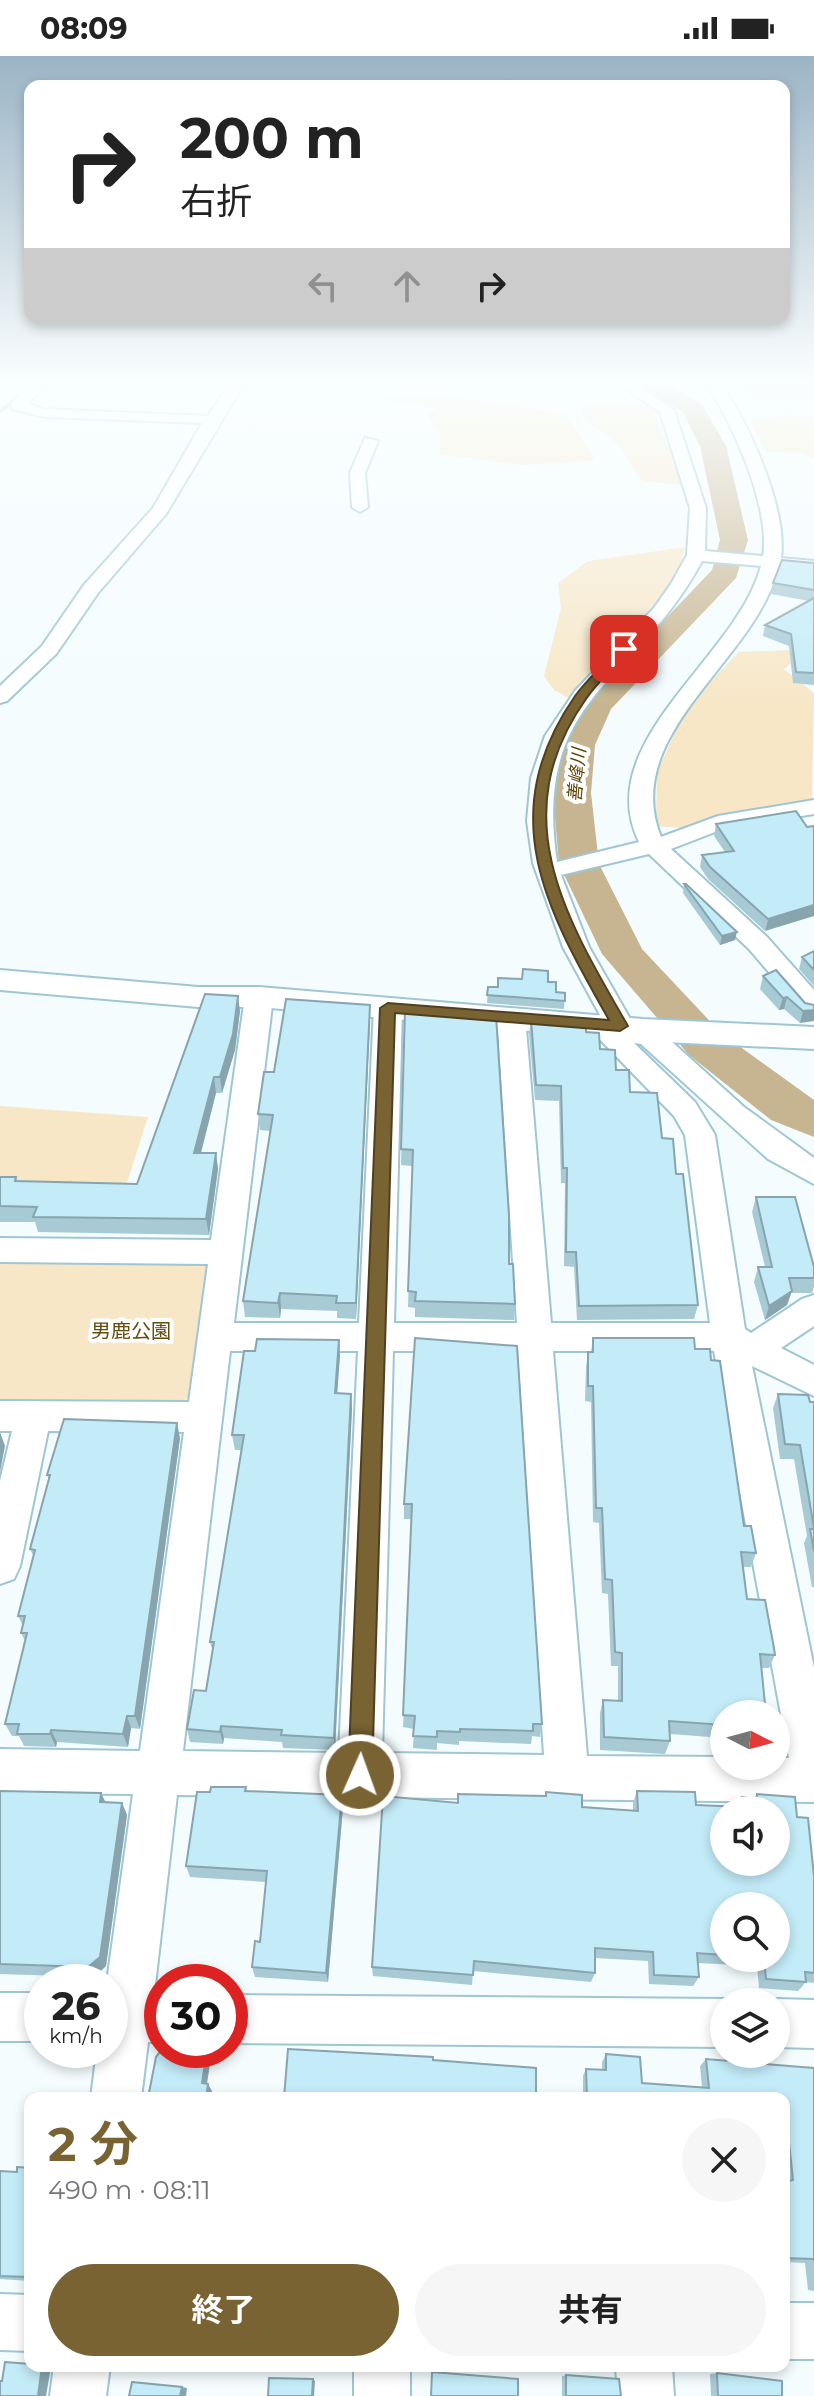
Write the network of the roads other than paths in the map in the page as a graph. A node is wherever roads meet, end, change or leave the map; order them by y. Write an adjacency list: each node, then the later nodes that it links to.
1 (172, 488): 9 (street)
2 (355, 488): 5 (street)
3 (692, 488): 6 (street)
4 (763, 488): 7 (street)
5 (360, 507)
6 (700, 555): 7 (street); 17 (street)
7 (768, 563): 8 (street); 11 (street)
8 (814, 566)
9 (0, 697)
10 (814, 807): 11 (street)
11 (648, 846): 12 (street); 18 (street)
12 (552, 870)
13 (0, 980): 14 (street)
14 (259, 997): 15 (street); 21 (street)
15 (388, 1008): 16 (street); 24 (street)
16 (511, 1017): 17 (street); 25 (street)
17 (621, 1026): 18 (street); 19 (street); 26 (street)
18 (809, 1033)
19 (814, 1173)
20 (0, 1250): 21 (street)
21 (226, 1252): 23 (street)
22 (814, 1308): 26 (street)
23 (215, 1337): 24 (street); 29 (street)
24 (376, 1337): 25 (street); 33 (street)
25 (535, 1337): 26 (street); 34 (street)
26 (742, 1342): 27 (street); 35 (street)
27 (814, 1382)
28 (16, 1417): 29 (street); 30 (street)
29 (204, 1417): 32 (street)
30 (0, 1566)
31 (0, 1771): 32 (street)
32 (159, 1773): 33 (street); 38 (street)
33 (360, 1775): 34 (street)
34 (567, 1777): 35 (street)
35 (814, 1777)
36 (0, 2017): 37 (street)
37 (24, 2017)
38 (133, 2018): 43 (street)
39 (248, 2019): 40 (street)
40 (710, 2023)
41 (790, 2023): 42 (street)
42 (814, 2024)
43 (117, 2092)
44 (0, 2322): 45 (street)
45 (24, 2323)
46 (790, 2331): 47 (street)
47 (814, 2331)
48 (81, 2372): 51 (street)
49 (382, 2372): 52 (street)
50 (644, 2372): 53 (street)
51 (78, 2396)
52 (382, 2396)
53 (646, 2396)

